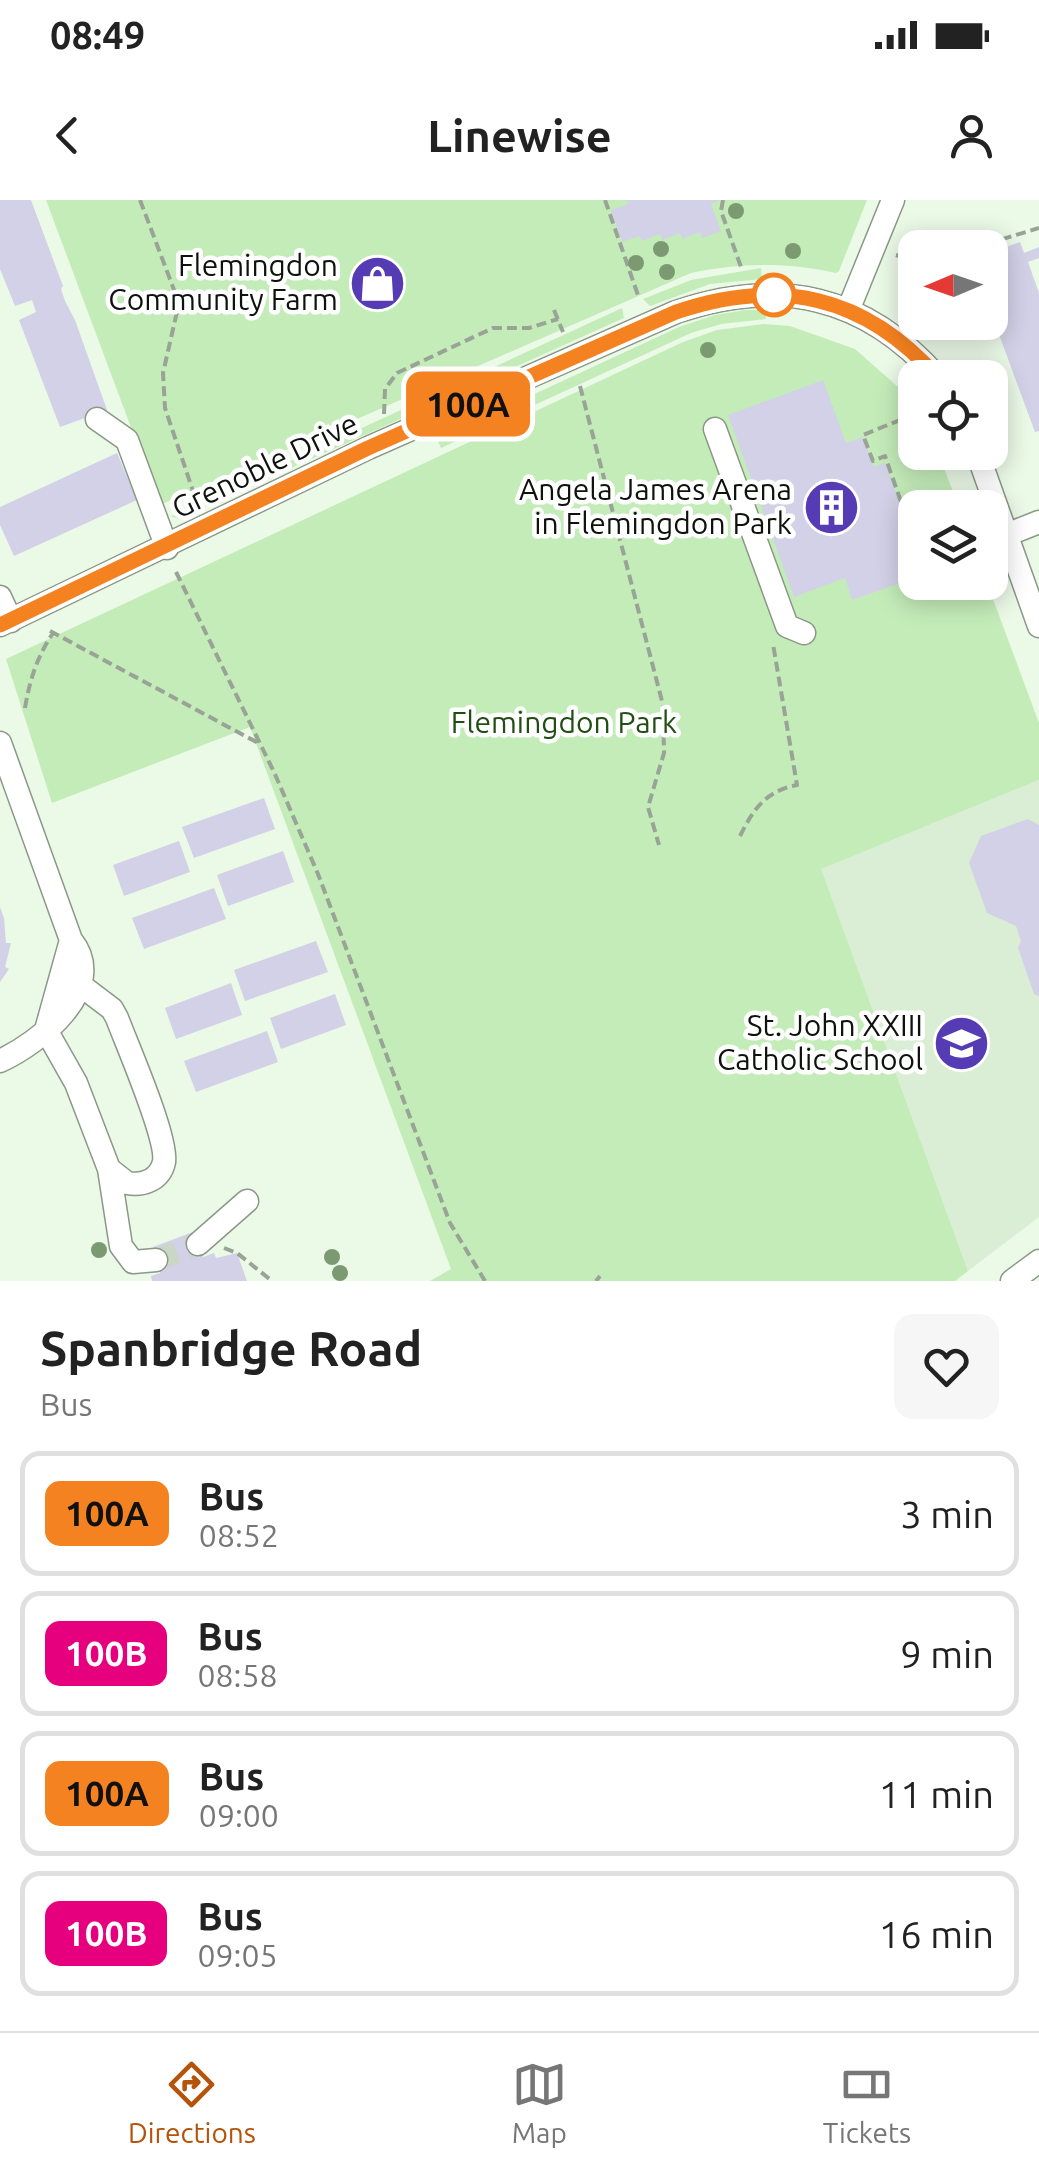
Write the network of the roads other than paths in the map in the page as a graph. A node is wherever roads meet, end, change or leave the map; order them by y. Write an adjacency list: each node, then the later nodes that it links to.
1 (893, 200): 2 (street)
2 (848, 308): 3 (street, Grenoble Drive); 9 (street, Grenoble Drive)
3 (921, 360)
4 (97, 419): 9 (street)
5 (715, 429): 13 (street)
6 (1039, 522): 7 (street)
7 (1008, 533)
8 (1008, 540): 12 (street)
9 (166, 548): 11 (street, Grenoble Drive)
10 (0, 597): 11 (street)
11 (5, 623)
12 (1039, 626)
13 (795, 630)
14 (0, 743): 15 (street)
15 (10, 799): 16 (street)
16 (71, 940): 17 (street); 18 (street)
17 (80, 984): 18 (street); 20 (street)
18 (46, 1030): 19 (street); 20 (street)
19 (0, 1061)
20 (109, 1169): 23 (street)
21 (247, 1202): 22 (street)
22 (202, 1242)
23 (156, 1260)
24 (1039, 1261): 25 (street)
25 (1012, 1281)

